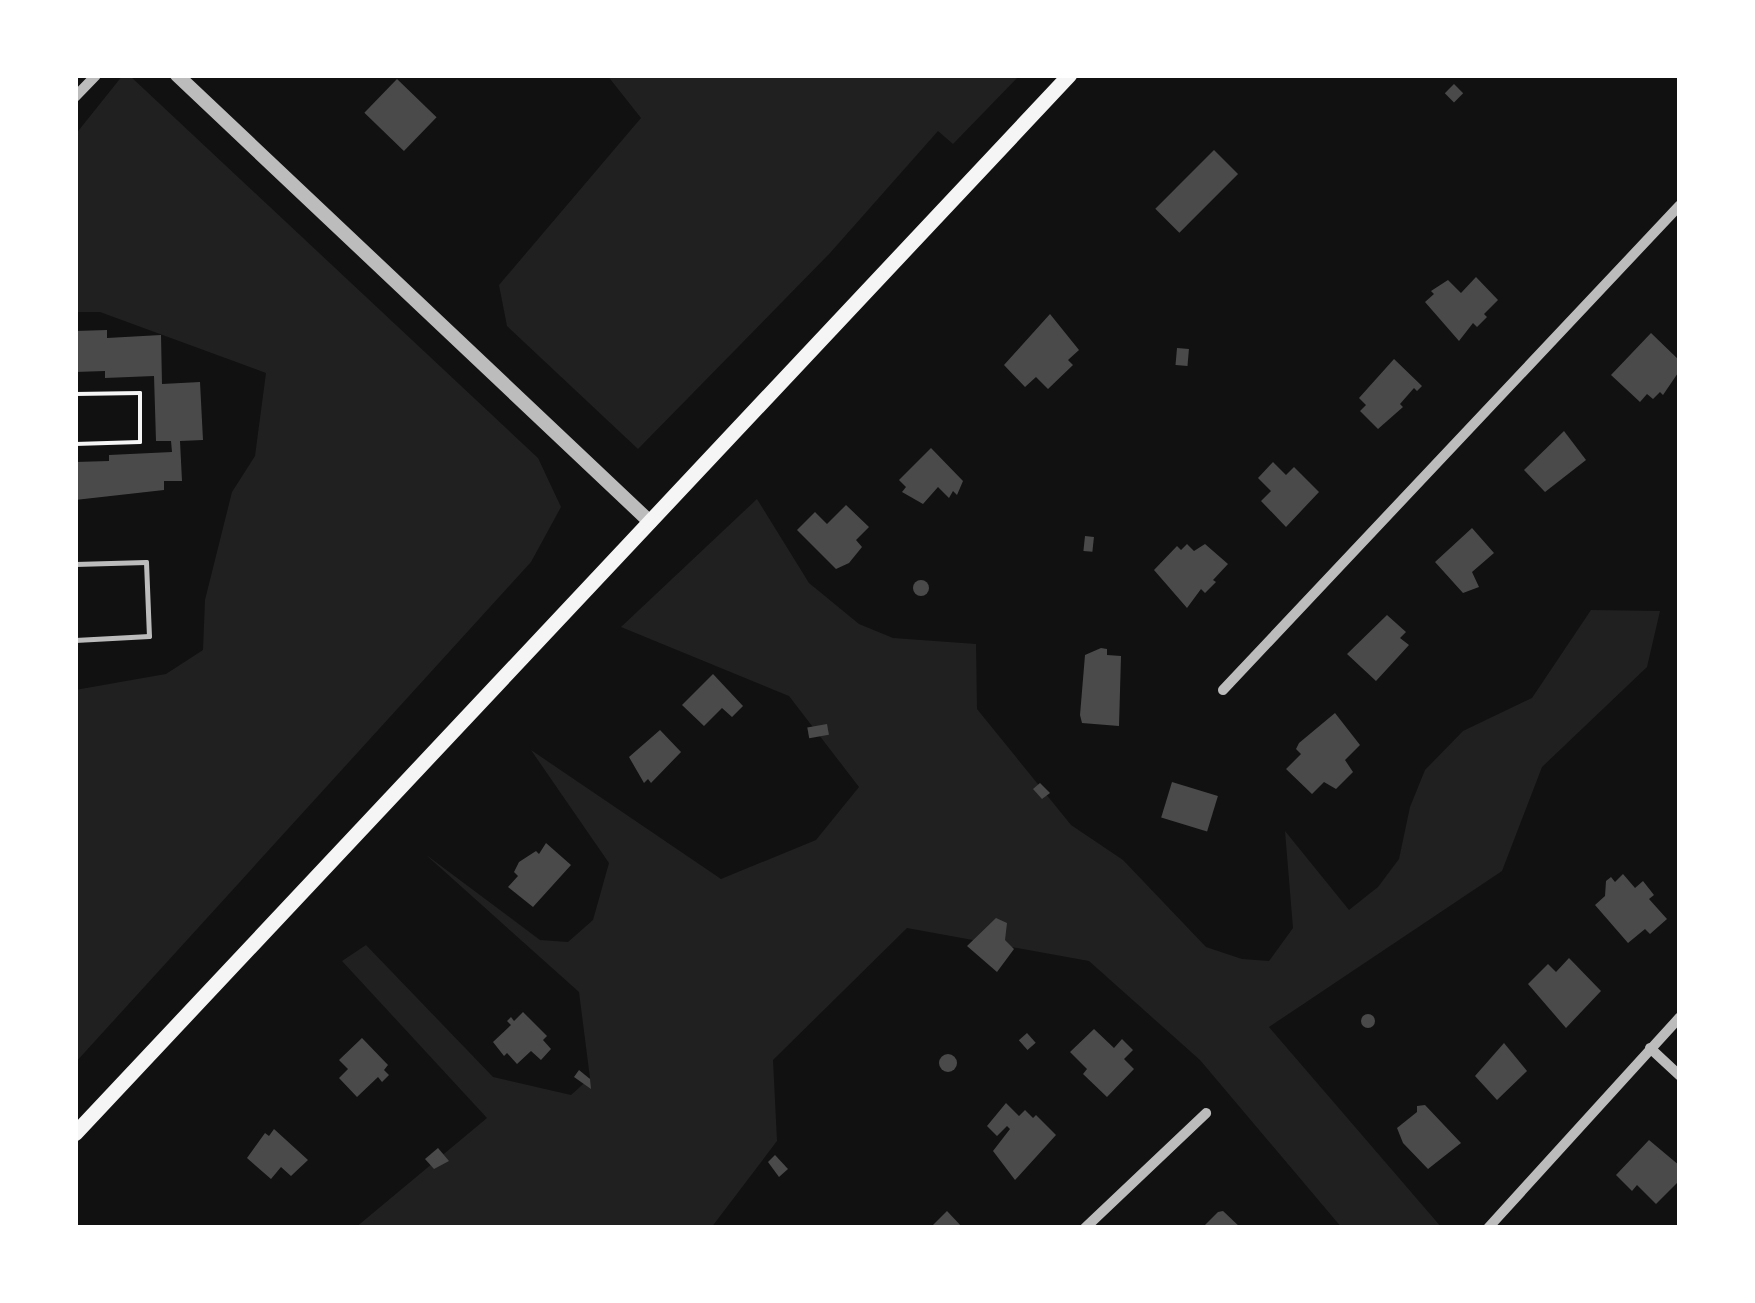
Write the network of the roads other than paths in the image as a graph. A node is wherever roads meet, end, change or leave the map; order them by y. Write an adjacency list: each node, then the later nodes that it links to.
1 (96, 75): 4 (street)
2 (176, 75): 6 (street)
3 (1069, 75): 6 (main road)
4 (75, 98)
5 (1680, 204): 9 (street)
6 (650, 522): 14 (main road)
7 (75, 564): 8 (lane)
8 (75, 640)
9 (1223, 690)
10 (1680, 1017): 11 (street)
11 (1650, 1048): 12 (street); 16 (street)
12 (1680, 1076)
13 (1206, 1113): 15 (street)
14 (75, 1133)
15 (1085, 1228)
16 (1488, 1228)

